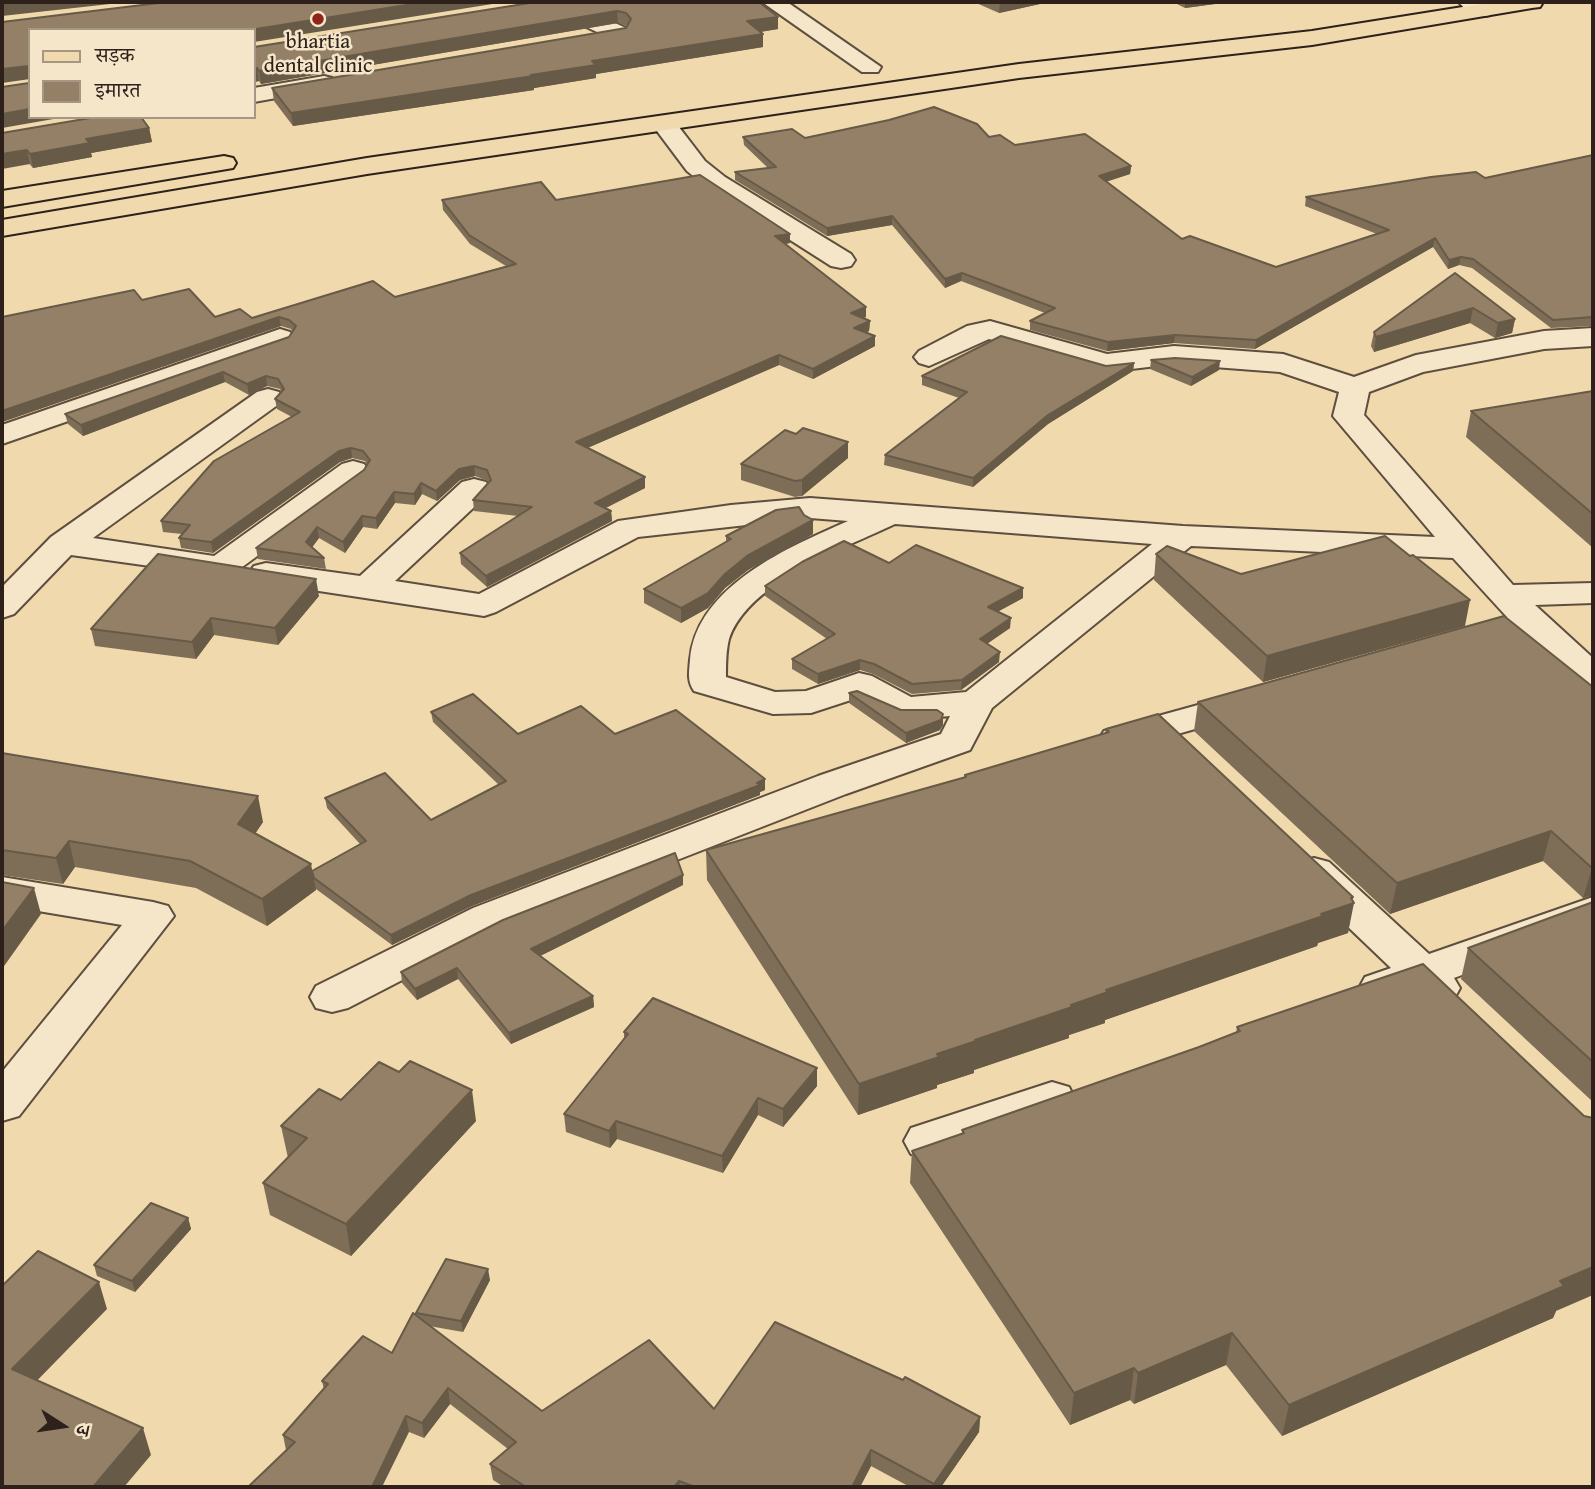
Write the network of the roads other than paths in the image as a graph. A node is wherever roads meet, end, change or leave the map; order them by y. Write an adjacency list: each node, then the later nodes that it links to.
1 (773, 2): 10 (street)
2 (1532, 2): 4 (main road)
3 (551, 3): 5 (street); 7 (street)
4 (1476, 6): 14 (main road)
5 (526, 8)
6 (1122, 37): 8 (main road)
7 (578, 40)
8 (976, 54)
9 (896, 64): 10 (main road)
10 (870, 67): 11 (main road)
11 (831, 73)
12 (348, 79): 13 (street)
13 (256, 95)
14 (663, 123): 17 (main road); 18 (street)
15 (251, 159): 16 (main road)
16 (2, 199)
17 (2, 228)
18 (841, 260)
19 (1512, 316): 22 (street)
20 (1593, 337): 22 (street)
21 (280, 338): 26 (street)
22 (1544, 341): 24 (street)
23 (929, 358): 24 (street)
24 (1355, 387): 32 (street)
25 (268, 398): 31 (street)
26 (2, 435)
27 (353, 471): 33 (street)
28 (474, 489): 34 (street)
29 (892, 513): 30 (street); 34 (street); 41 (street)
30 (1184, 536): 32 (street); 41 (street)
31 (63, 544): 33 (street); 36 (street)
32 (1462, 548): 37 (street)
33 (222, 566): 34 (street)
34 (368, 588)
35 (1593, 593): 37 (street)
36 (2, 607)
37 (1517, 609): 38 (street); 39 (street)
38 (1438, 648)
39 (1593, 677)
40 (1281, 693): 42 (street)
41 (976, 702): 51 (street)
42 (1163, 726): 43 (street); 44 (street)
43 (1082, 749)
44 (1193, 755)
45 (868, 808): 46 (street)
46 (815, 823)
47 (1283, 841): 50 (street)
48 (2, 891): 55 (street)
49 (1593, 911): 50 (street)
50 (1423, 974): 52 (street); 53 (street)
51 (332, 997)
52 (1345, 1000)
53 (1463, 1012)
54 (1084, 1088): 56 (street)
55 (2, 1104)
56 (928, 1141)

